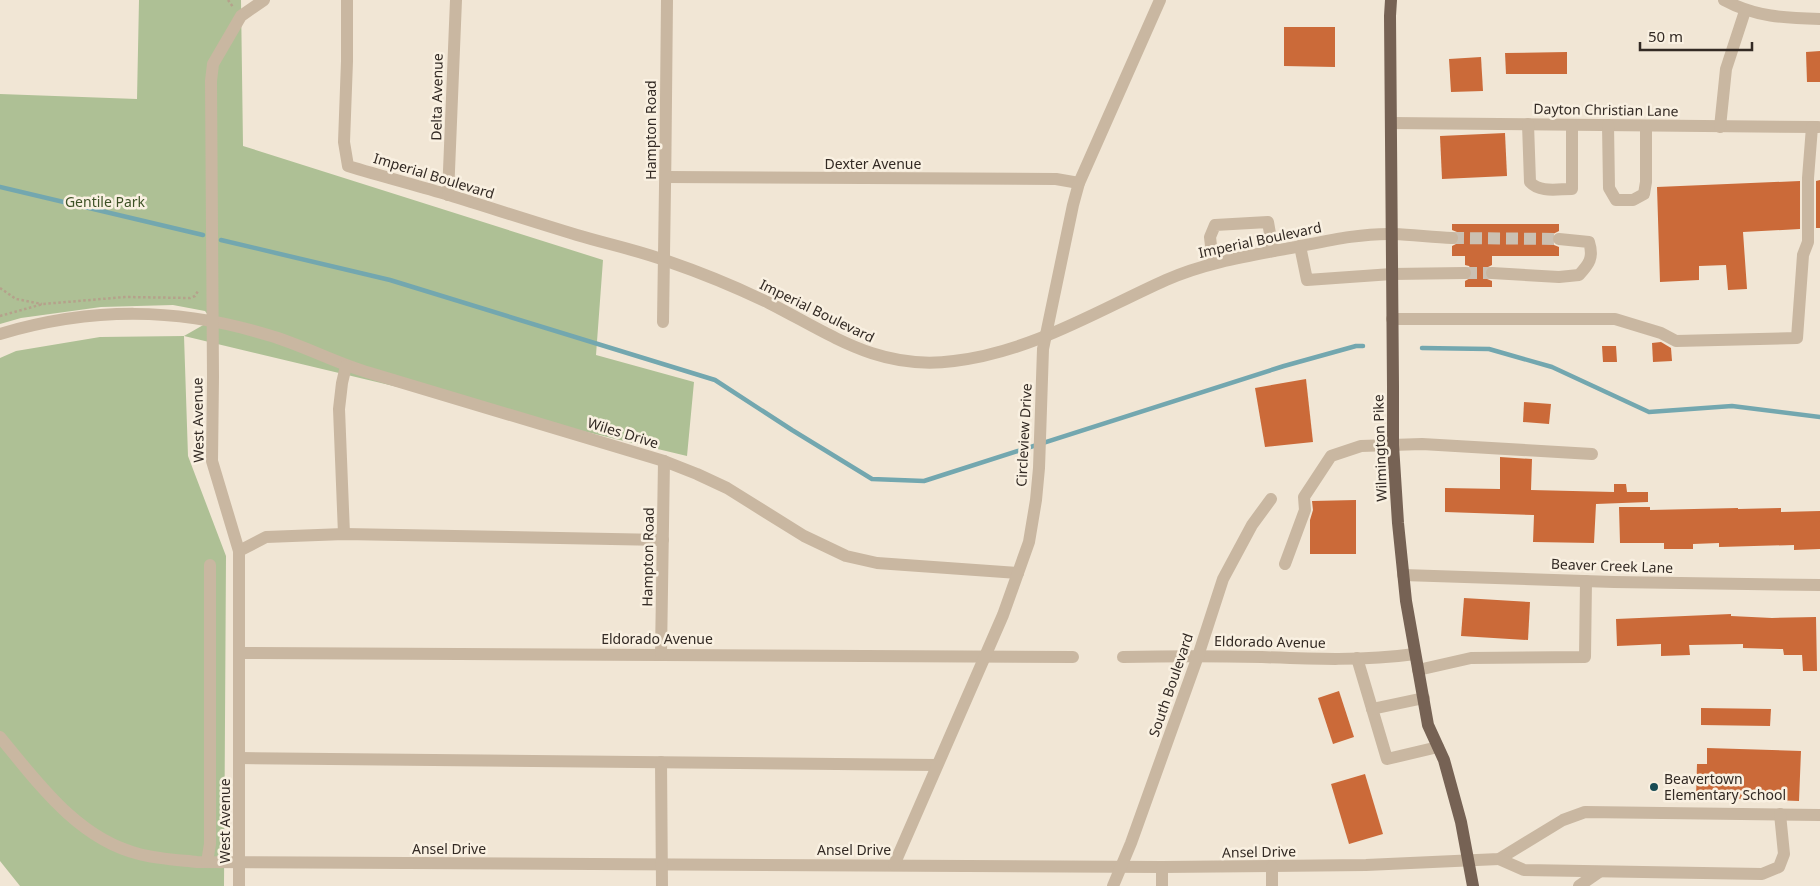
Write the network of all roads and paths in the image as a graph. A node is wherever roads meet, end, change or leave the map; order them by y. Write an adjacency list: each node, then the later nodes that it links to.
1 (264, 0): 33 (street, West Avenue)
2 (347, 0): 19 (street, Imperial Boulevard)
3 (456, 0): 19 (street, Delta Avenue)
4 (667, 0): 17 (street, Hampton Road)
5 (1160, 0): 18 (street, Circleview Drive)
6 (1391, 0): 10 (main road, Wilmington Pike)
7 (1724, 0): 8 (street)
8 (1745, 11): 9 (street); 15 (street)
9 (1820, 19)
10 (1391, 123): 11 (street, Dayton Christian Lane); 20 (main road, Wilmington Pike)
11 (1528, 124): 12 (street, Dayton Christian Lane); 12 (street)
12 (1572, 125): 13 (street, Dayton Christian Lane)
13 (1608, 125): 14 (street, Dayton Christian Lane); 14 (street)
14 (1646, 126): 15 (street, Dayton Christian Lane)
15 (1720, 127): 16 (street, Dayton Christian Lane)
16 (1816, 127): 32 (street)
17 (666, 177): 18 (street, Dexter Avenue); 25 (street, Hampton Road)
18 (1079, 183): 36 (street, Circleview Drive)
19 (448, 195): 25 (street, Imperial Boulevard)
20 (1392, 234): 21 (street, Imperial Boulevard); 23 (street, Imperial Boulevard); 28 (main road, Wilmington Pike)
21 (1452, 238)
22 (1559, 239): 29 (street)
23 (1300, 246): 24 (street, Imperial Boulevard); 28 (street)
24 (1273, 251): 26 (street, Imperial Boulevard); 26 (street)
25 (663, 259): 34 (street, Hampton Road); 36 (street, Imperial Boulevard)
26 (1213, 263): 36 (street, Imperial Boulevard)
27 (1465, 273): 28 (street)
28 (1392, 274): 32 (main road, Wilmington Pike)
29 (1492, 274)
30 (0, 288): 31 (path)
31 (43, 304)
32 (1392, 319): 38 (main road, Wilmington Pike)
33 (212, 320): 35 (street, Wiles Drive); 37 (street, Wiles Drive); 44 (street, West Avenue)
34 (663, 322)
35 (0, 334)
36 (1047, 336): 47 (street, Circleview Drive)
37 (346, 366): 40 (street, Wiles Drive); 42 (street)
38 (1393, 445): 39 (street); 45 (street); 48 (main road, Wilmington Pike)
39 (1592, 454)
40 (664, 461): 43 (street, Hampton Road); 47 (street, Wiles Drive)
41 (1270, 500): 55 (street, South Boulevard)
42 (344, 534): 43 (street); 44 (street)
43 (663, 540): 52 (street, Hampton Road)
44 (239, 551): 51 (street, West Avenue)
45 (1285, 564)
46 (210, 565): 71 (street)
47 (1018, 573): 54 (street, Circleview Drive)
48 (1403, 575): 49 (street, Beaver Creek Lane); 53 (main road, Wilmington Pike)
49 (1586, 581): 50 (street, Beaver Creek Lane); 59 (street)
50 (1820, 585)
51 (240, 652): 52 (street, Eldorado Avenue); 64 (street, West Avenue)
52 (661, 654): 54 (street, Eldorado Avenue)
53 (1415, 654): 58 (street, Eldorado Avenue); 59 (main road, Wilmington Pike)
54 (984, 656): 56 (street, Eldorado Avenue); 66 (street, Circleview Drive)
55 (1198, 656): 57 (street, Eldorado Avenue); 58 (street, Eldorado Avenue); 75 (street, South Boulevard)
56 (1073, 657)
57 (1123, 657)
58 (1357, 658): 61 (street)
59 (1418, 670): 60 (main road, Wilmington Pike)
60 (1424, 698): 61 (street); 63 (main road, Wilmington Pike)
61 (1372, 709): 63 (street)
62 (0, 737): 71 (street, Ansel Drive)
63 (1438, 747): 70 (main road, Wilmington Pike)
64 (240, 758): 65 (street); 72 (street, West Avenue)
65 (661, 762): 66 (street); 74 (street)
66 (937, 765): 73 (street, Circleview Drive)
67 (1780, 814): 68 (street); 69 (street); 78 (street)
68 (1820, 815)
69 (1499, 859): 70 (street, Ansel Drive); 78 (street)
70 (1468, 860): 76 (street, Ansel Drive); 84 (main road, Wilmington Pike)
71 (207, 862): 72 (street, Ansel Drive)
72 (240, 863): 74 (street, Ansel Drive); 79 (street, West Avenue)
73 (894, 865): 74 (street, Ansel Drive); 75 (street, Ansel Drive)
74 (661, 866): 80 (street)
75 (1121, 867): 77 (street, Ansel Drive); 81 (street, South Boulevard)
76 (1272, 867): 77 (street, Ansel Drive); 83 (street)
77 (1162, 868): 82 (street)
78 (1599, 872): 85 (street)
79 (239, 886)
80 (662, 886)
81 (1113, 886)
82 (1162, 886)
83 (1272, 886)
84 (1473, 886)
85 (1579, 886)

